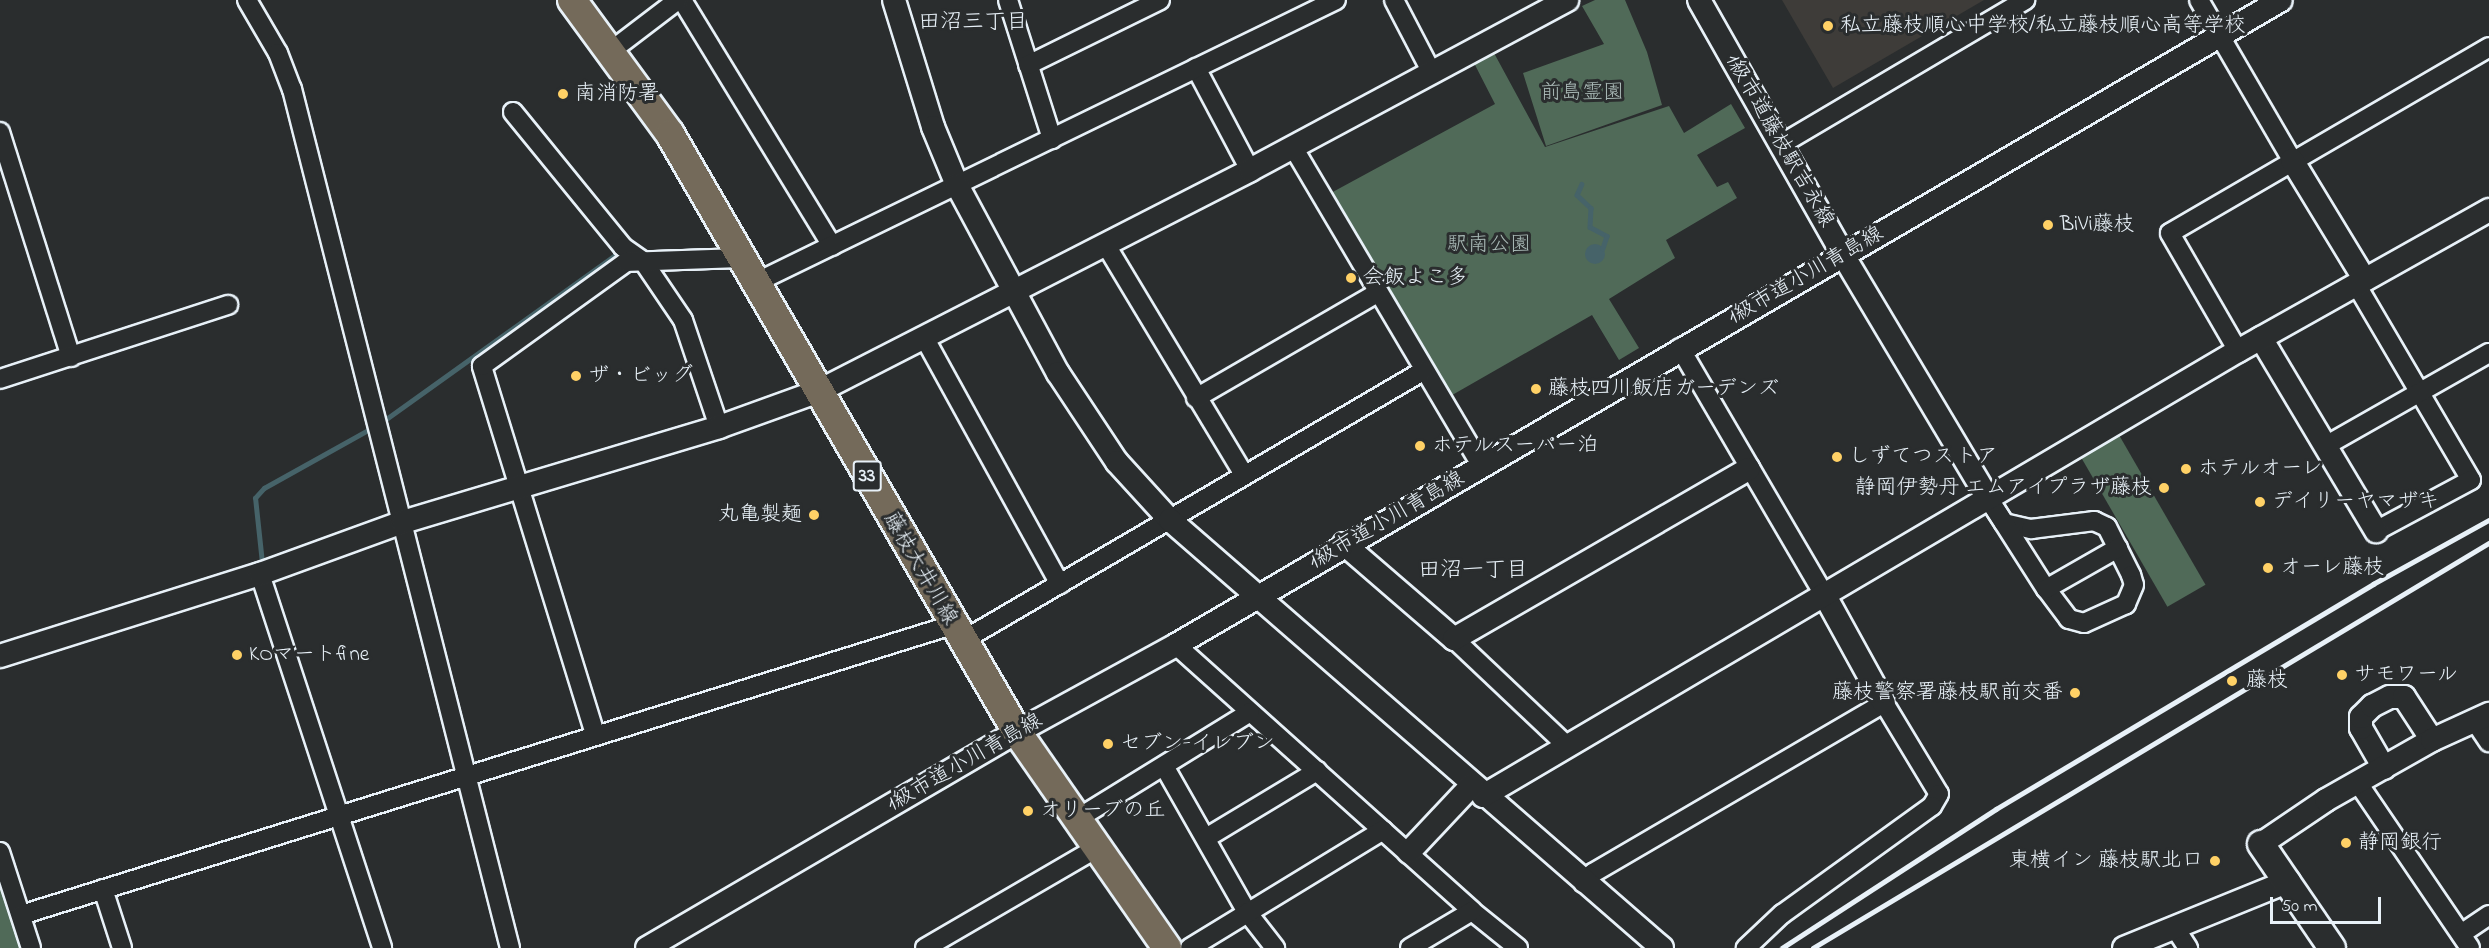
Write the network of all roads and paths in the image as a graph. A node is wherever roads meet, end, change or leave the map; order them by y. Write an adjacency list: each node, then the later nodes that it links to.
1 (247, 0): 59 (street)
2 (572, 0): 16 (main road, 藤枝大井川線 / 33)
3 (680, 0): 16 (street); 31 (street)
4 (894, 0): 28 (street)
5 (1008, 0): 17 (street)
6 (1160, 0): 17 (street)
7 (1336, 0): 18 (street)
8 (1394, 0): 19 (street)
9 (1567, 0): 19 (street)
10 (1699, 0): 23 (street, 1級市道藤枝駅吉永線)
11 (2025, 0): 23 (street)
12 (2199, 0): 14 (street)
13 (2281, 0): 14 (street, 1級市道小川青島線)
14 (2221, 35): 26 (street); 32 (street, 1級市道小川青島線)
15 (2489, 47): 26 (street)
16 (611, 51): 33 (main road, 藤枝大井川線 / 33)
17 (1028, 65): 22 (street)
18 (1196, 69): 22 (street); 27 (street)
19 (1431, 71): 24 (street)
20 (513, 112): 34 (street)
21 (0, 132): 25 (street)
22 (1052, 139): 28 (street)
23 (1780, 146): 32 (street, 1級市道藤枝駅吉永線)
24 (1293, 147): 27 (street); 38 (street)
25 (4, 159): 45 (street)
26 (2292, 160): 35 (street); 43 (street)
27 (1250, 170): 30 (street)
28 (957, 185): 31 (street); 37 (street)
29 (2489, 210): 35 (street)
30 (1106, 244): 37 (street); 50 (street)
31 (832, 246): 36 (street)
32 (1844, 255): 42 (street, 1級市道小川青島線); 57 (street, 1級市道藤枝駅吉永線)
33 (740, 258): 34 (street); 36 (main road, 藤枝大井川線 / 33)
34 (643, 261): 51 (street); 56 (street)
35 (2361, 282): 41 (street); 48 (street)
36 (755, 283): 49 (main road, 藤枝大井川線 / 33)
37 (1014, 292): 40 (street); 58 (street)
38 (1377, 293): 46 (street); 50 (street)
39 (228, 305): 45 (street)
40 (924, 337): 49 (street); 64 (street)
41 (2261, 338): 43 (street); 52 (street)
42 (1680, 348): 53 (street, 1級市道小川青島線); 54 (street)
43 (2238, 351): 57 (street)
44 (2489, 352): 48 (street)
45 (71, 357): 47 (street)
46 (1423, 371): 53 (street); 55 (street)
47 (0, 379)
48 (2421, 390): 52 (street); 60 (street)
49 (819, 391): 51 (street); 68 (main road, 藤枝大井川線 / 33)
50 (1196, 398): 55 (street)
51 (719, 427): 56 (street)
52 (2326, 445): 60 (street)
53 (1482, 466): 61 (street, 1級市道小川青島線)
54 (1749, 470): 66 (street); 69 (street)
55 (1244, 475): 58 (street)
56 (519, 487): 59 (street); 76 (street)
57 (1988, 498): 62 (street, 1級市道藤枝駅吉永線); 65 (street, 1級市道藤枝駅吉永線); 66 (street)
58 (1170, 520): 64 (street); 67 (street)
59 (404, 522): 63 (street); 83 (street)
60 (2376, 531)
61 (1344, 544): 67 (street, 1級市道小川青島線); 69 (street)
62 (2118, 548): 65 (street); 65 (street, 1級市道藤枝駅吉永線)
63 (260, 574): 71 (street); 86 (street)
64 (1060, 584): 68 (street)
65 (2046, 589)
66 (1824, 594): 72 (street); 79 (street)
67 (1256, 596): 70 (street, 1級市道小川青島線); 85 (street)
68 (957, 633): 75 (main road, 藤枝大井川線 / 33); 76 (street)
69 (1454, 639): 79 (street)
70 (1176, 645): 73 (street); 75 (street, 1級市道小川青島線)
71 (0, 656)
72 (1884, 703): 95 (street); 115 (street)
73 (1250, 712): 80 (street); 82 (street)
74 (2482, 717): 77 (street); 78 (street)
75 (1017, 732): 87 (main road, 藤枝大井川線 / 33); 103 (street, 1級市道小川青島線)
76 (595, 734): 83 (street)
77 (2432, 740): 81 (street); 81 (street)
78 (2489, 742)
79 (1565, 744): 85 (street)
80 (1164, 766): 87 (street); 89 (street)
81 (2384, 768): 84 (street)
82 (1317, 771): 88 (street); 89 (street)
83 (466, 774): 86 (street); 107 (street)
84 (2358, 783): 90 (street); 102 (street)
85 (1478, 790): 92 (street); 95 (street)
86 (342, 814): 96 (street); 106 (street)
87 (1077, 819): 91 (main road, 藤枝大井川線 / 33)
88 (1383, 830): 92 (street); 98 (street)
89 (1206, 838): 98 (street)
90 (2261, 844): 94 (main road)
91 (1097, 848): 108 (street); 109 (main road, 藤枝大井川線 / 33)
92 (1409, 852): 97 (street)
93 (0, 854): 99 (street)
94 (2289, 881): 101 (street); 118 (main road)
95 (1583, 883): 114 (street)
96 (103, 889): 99 (street); 105 (street)
97 (1472, 911): 112 (street); 113 (street)
98 (1247, 912): 110 (street); 111 (street)
99 (21, 915): 104 (street)
100 (2489, 915): 102 (street)
101 (2175, 928): 116 (street); 117 (street)
102 (2465, 941)
103 (654, 946)
104 (31, 948)
105 (122, 948)
106 (382, 948)
107 (510, 948)
108 (925, 948)
109 (1167, 948)
110 (1190, 948)
111 (1275, 948)
112 (1410, 948)
113 (1518, 948)
114 (1662, 948)
115 (1746, 948)
116 (2124, 948)
117 (2188, 948)
118 (2332, 948)

